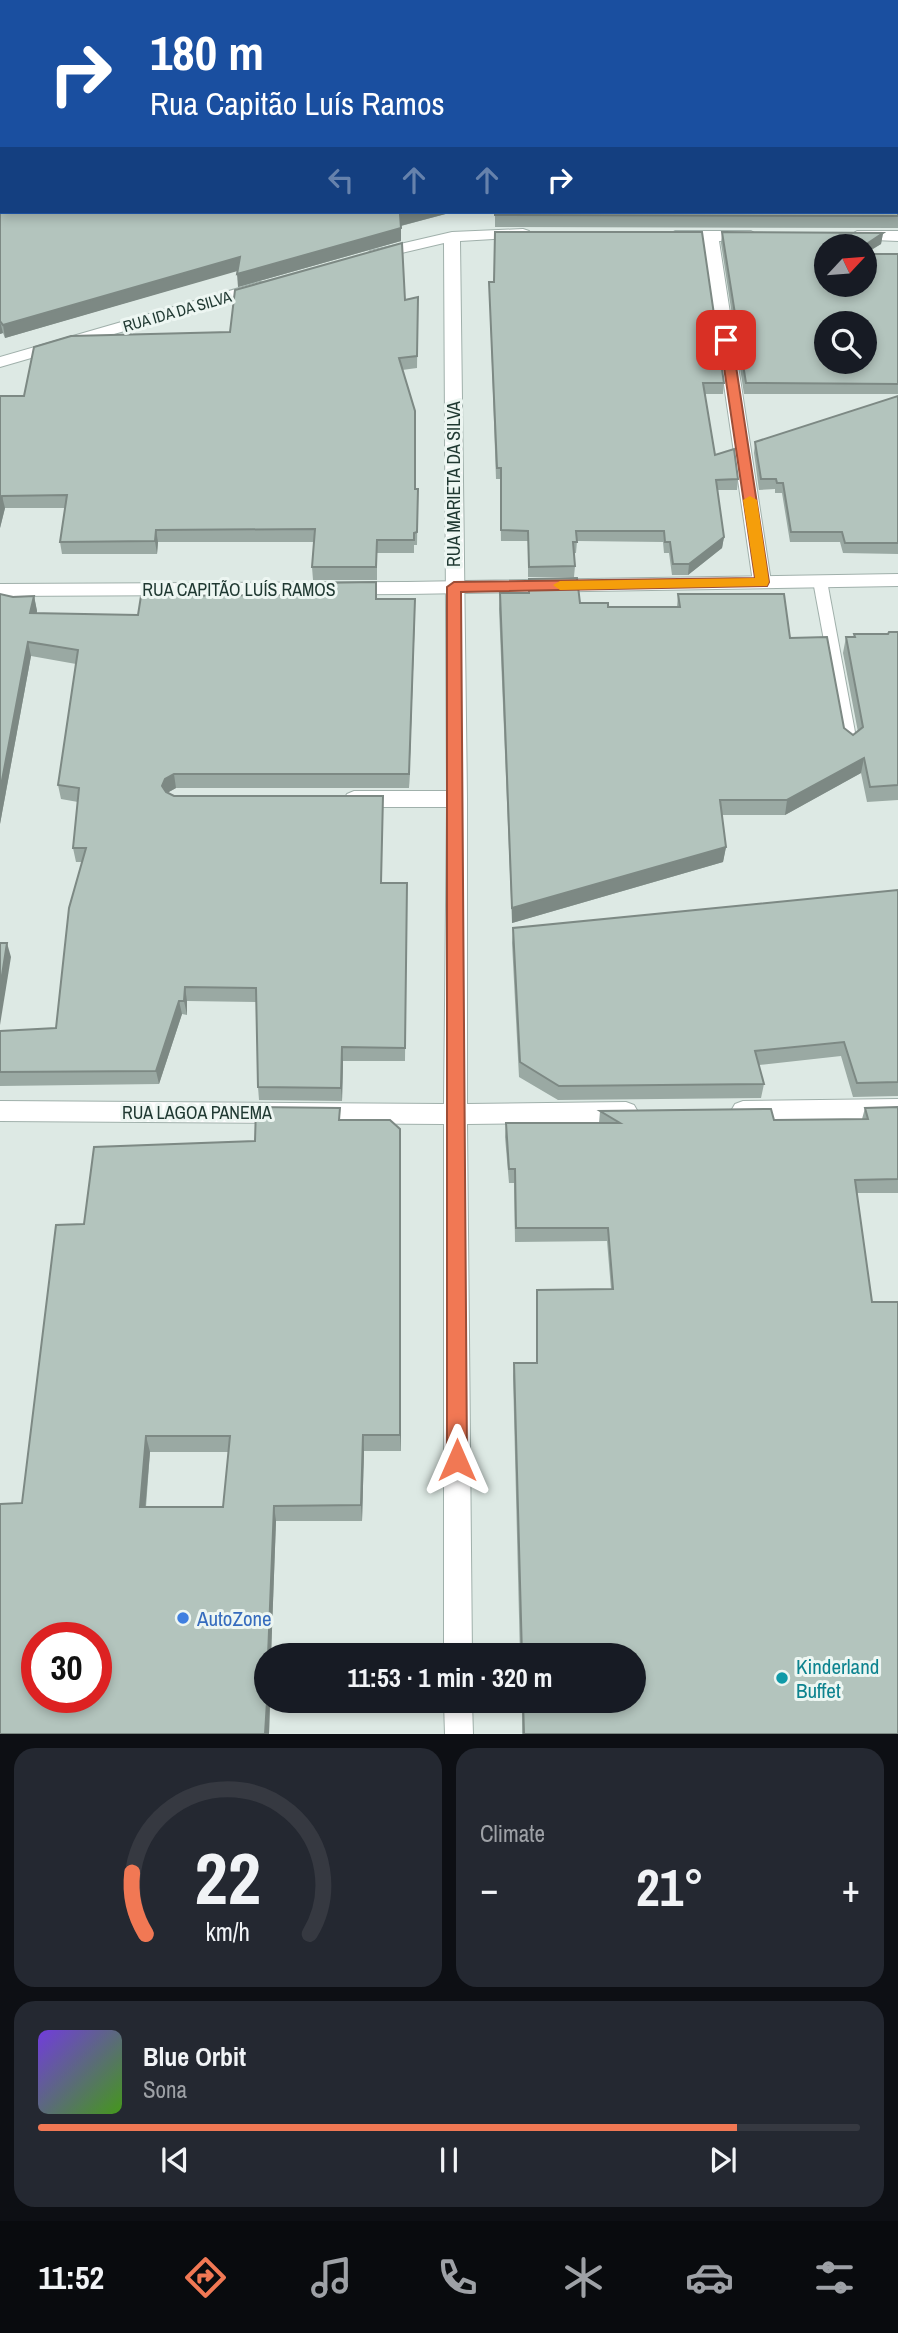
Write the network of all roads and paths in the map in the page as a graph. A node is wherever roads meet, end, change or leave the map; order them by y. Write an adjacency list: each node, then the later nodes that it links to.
1 (539, 234): 7 (street)
2 (657, 235): 3 (street)
3 (710, 236): 4 (street); 12 (street)
4 (764, 236)
5 (877, 236): 6 (street)
6 (898, 236)
7 (452, 237): 8 (street); 14 (street, RUA MARIETA DA SILVA)
8 (359, 259)
9 (282, 281): 10 (street, RUA IDA DA SILVA)
10 (2, 357)
11 (898, 580): 13 (street, RUA CAPITÃO LUÍS RAMOS)
12 (762, 582): 13 (street, RUA CAPITÃO LUÍS RAMOS); 14 (street, RUA CAPITÃO LUÍS RAMOS)
13 (820, 582): 16 (lane)
14 (454, 587): 15 (street, RUA CAPITÃO LUÍS RAMOS); 18 (street, RUA MARIETA DA SILVA)
15 (0, 590)
16 (850, 743)
17 (335, 799): 18 (street)
18 (457, 799): 23 (street, RUA MARIETA DA SILVA)
19 (898, 1109): 21 (street)
20 (0, 1111): 23 (street, RUA LAGOA PANEMA)
21 (721, 1111)
22 (653, 1112): 23 (street, RUA LAGOA PANEMA)
23 (455, 1114): 24 (street, RUA MARIETA DA SILVA)
24 (458, 1643)
25 (458, 1713): 26 (street)
26 (458, 1734)

